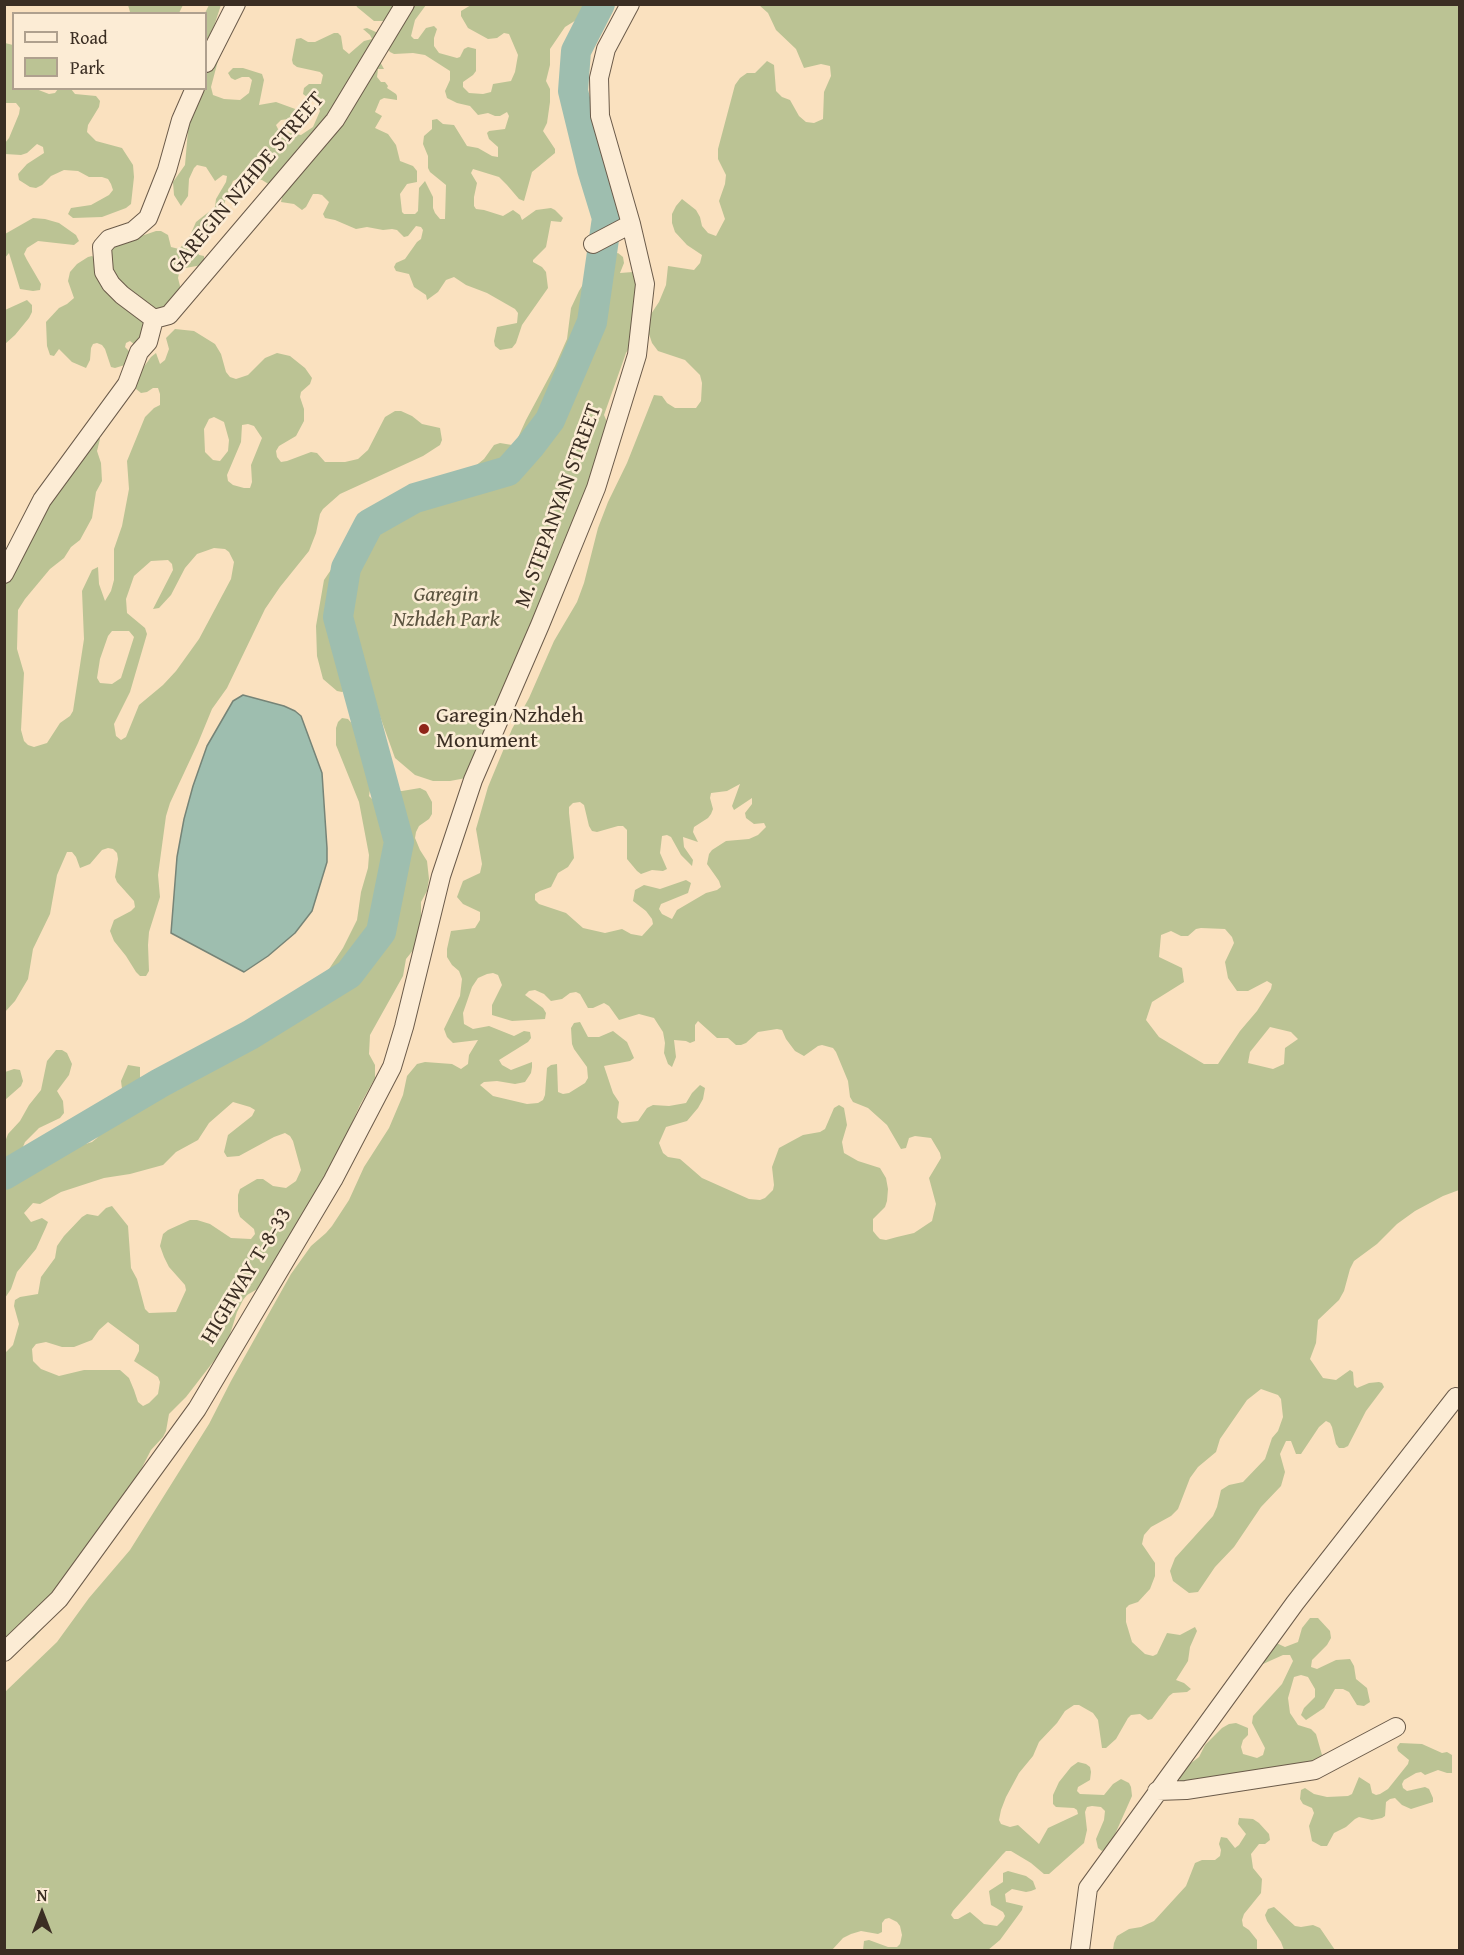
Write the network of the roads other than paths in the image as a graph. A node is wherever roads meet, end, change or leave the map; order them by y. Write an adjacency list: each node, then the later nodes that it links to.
1 (236, 4): 4 (street)
2 (405, 4): 8 (street, GAREGIN NZHDE STREET)
3 (630, 4): 6 (street, M. STEPANYAN STREET)
4 (207, 61)
5 (194, 90): 8 (street)
6 (631, 224): 7 (street); 10 (street, M. STEPANYAN STREET)
7 (593, 244)
8 (154, 319): 9 (street)
9 (4, 574)
10 (441, 876): 12 (street, HIGHWAY T-8-33)
11 (1456, 1397): 14 (street)
12 (4, 1652)
13 (1396, 1727): 14 (street)
14 (1157, 1791): 15 (street)
15 (1080, 1950)

